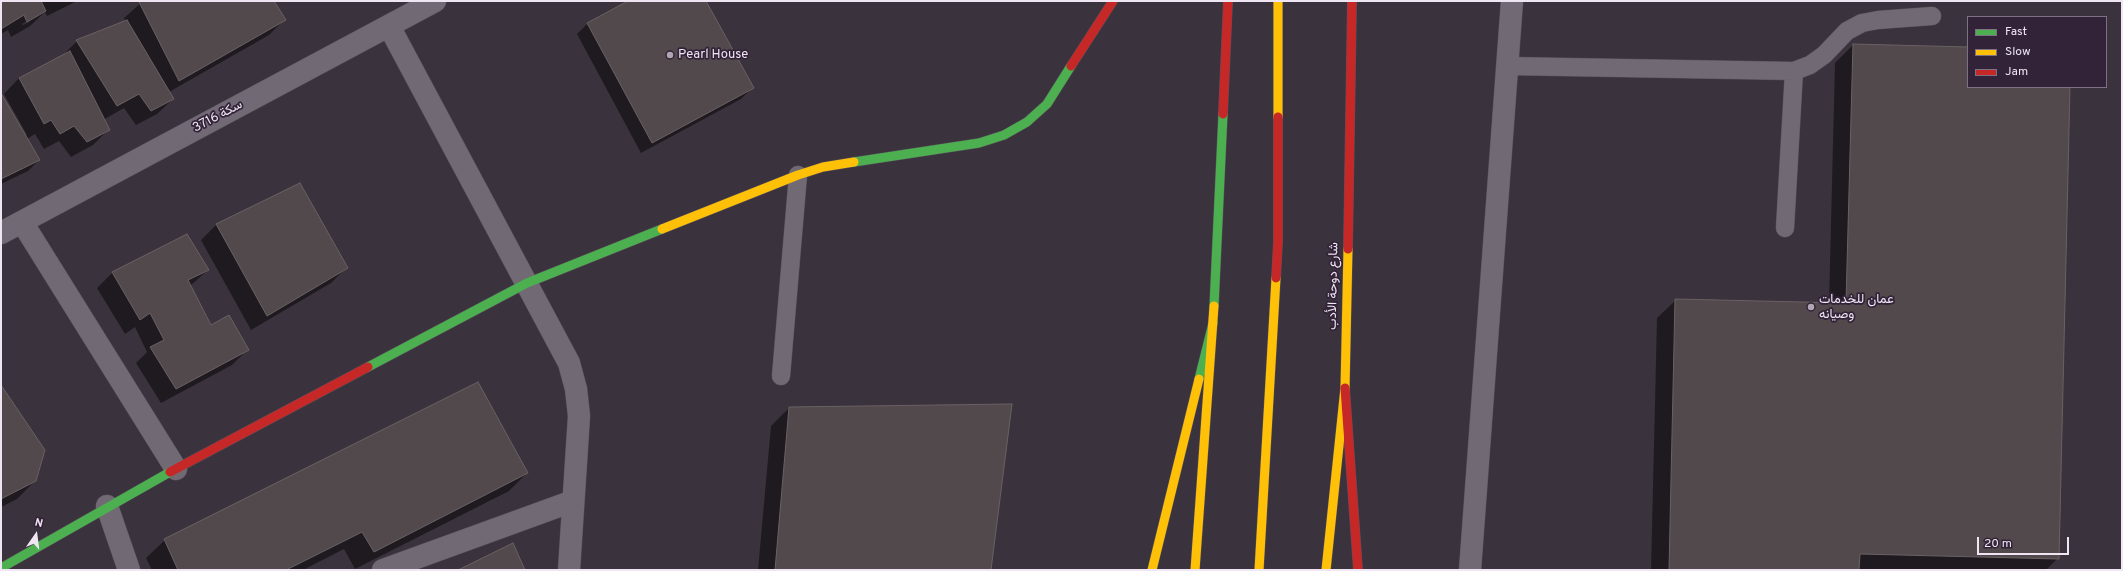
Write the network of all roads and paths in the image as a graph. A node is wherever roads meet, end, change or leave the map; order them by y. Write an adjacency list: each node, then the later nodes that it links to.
1 (435, 1): 8 (street, سكة 3716)
2 (1113, 1): 11 (main road)
3 (1228, 1): 16 (main road)
4 (1278, 1): 28 (main road)
5 (1352, 1): 18 (main road, شارع دوحة الأدب)
6 (1512, 1): 9 (street)
7 (1932, 16): 10 (lane)
8 (389, 26): 12 (street, سكة 3716); 15 (street)
9 (1507, 66): 10 (lane); 31 (street)
10 (1794, 71): 13 (lane)
11 (798, 175): 15 (main road); 17 (lane)
12 (22, 222): 14 (street, سكة 3716); 19 (street)
13 (1785, 228)
14 (1, 233)
15 (527, 283): 19 (main road); 20 (street)
16 (1213, 323): 26 (main road); 27 (main road)
17 (781, 376)
18 (1345, 388): 29 (main road, شارع دوحة الأدب); 30 (main road)
19 (176, 469): 21 (main road)
20 (573, 501): 24 (street); 25 (street)
21 (107, 506): 22 (main road); 23 (street)
22 (1, 568)
23 (129, 570)
24 (384, 570)
25 (569, 570)
26 (1152, 570)
27 (1195, 570)
28 (1259, 570)
29 (1326, 570)
30 (1358, 570)
31 (1470, 570)

